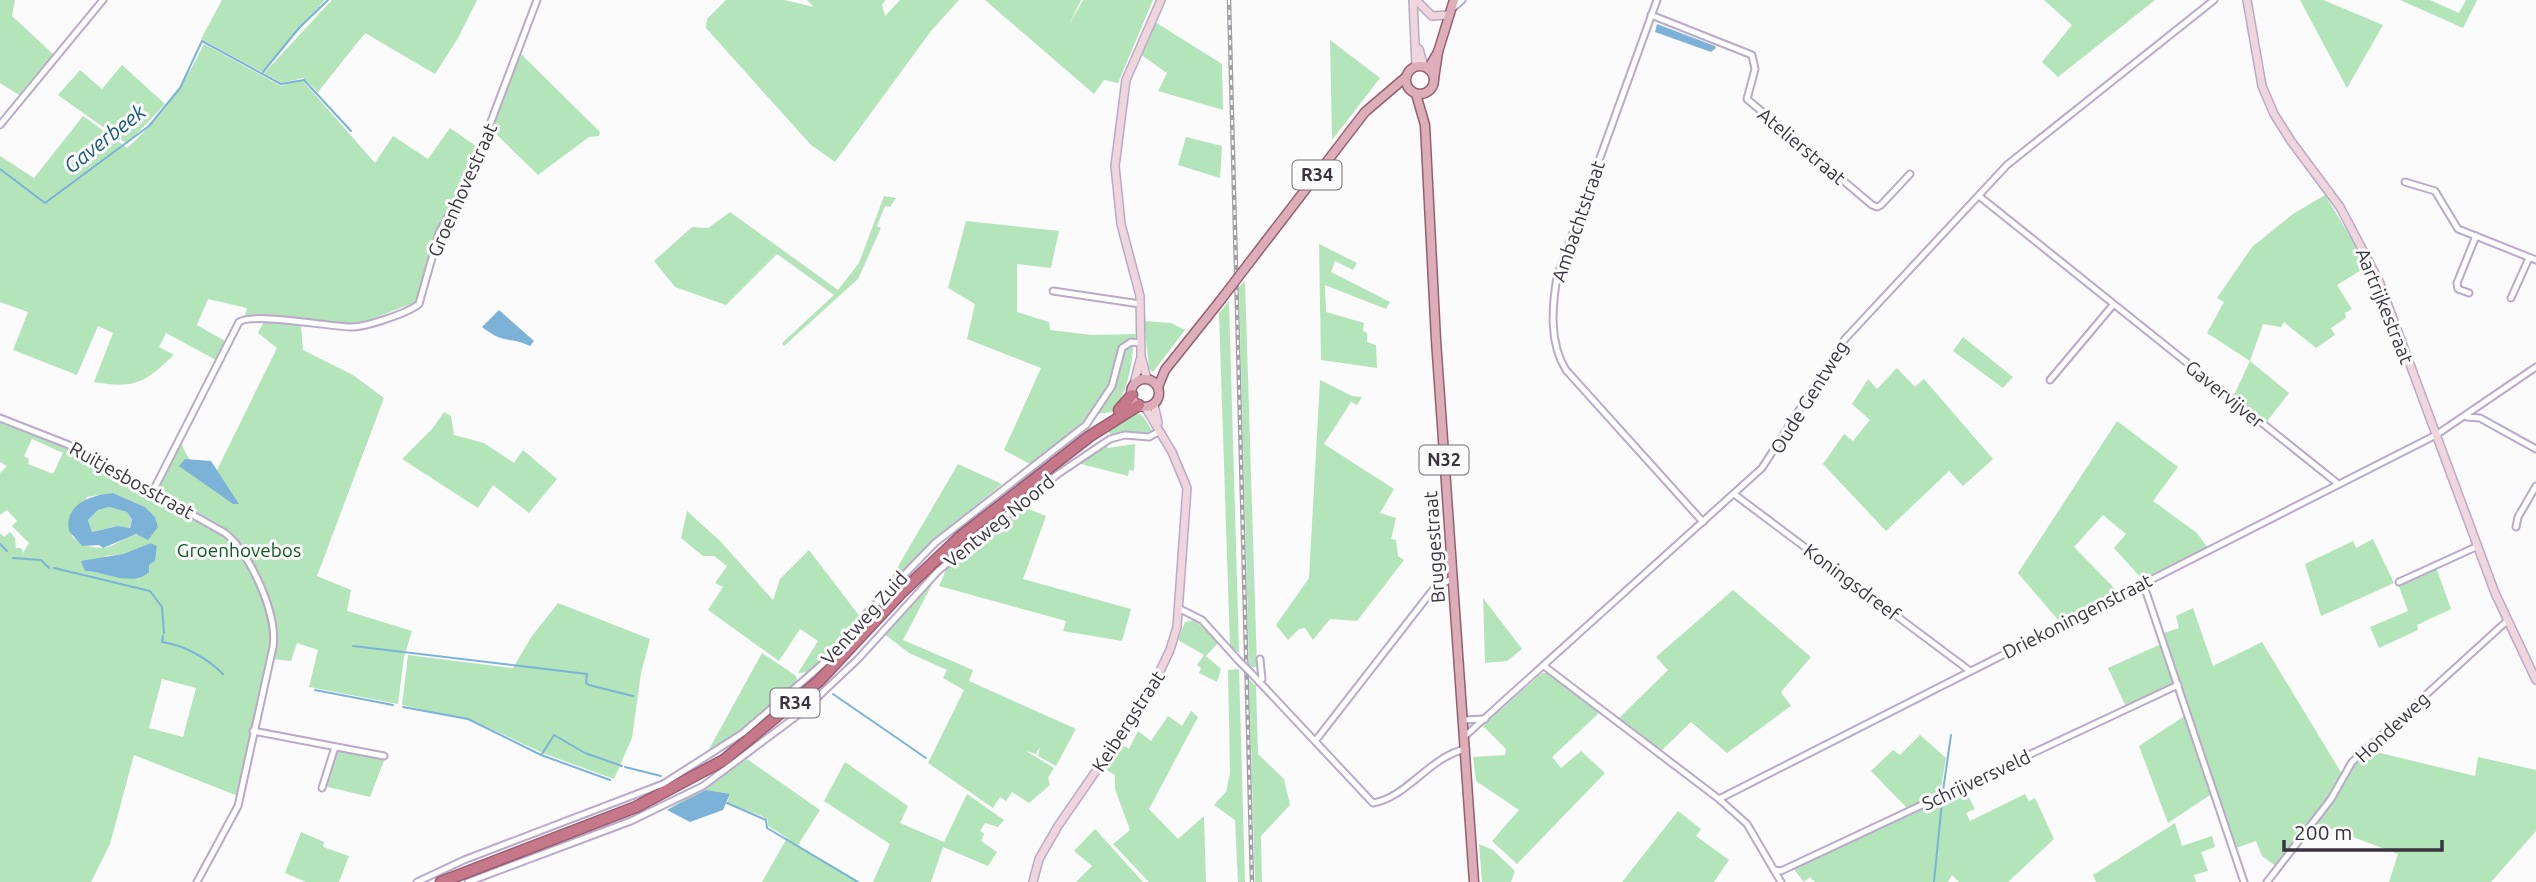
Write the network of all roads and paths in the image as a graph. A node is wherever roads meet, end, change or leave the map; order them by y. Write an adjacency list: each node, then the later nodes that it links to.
1 (103, 0): 17 (street)
2 (537, 0): 46 (street, Groenhovestraat)
3 (1161, 0): 27 (street)
4 (1414, 0): 8 (street); 11 (street)
5 (1657, 0): 9 (street, Ambachtstraat)
6 (2214, 0): 21 (street, Oude Gentweg)
7 (2247, 0): 41 (street, Aartrijkestraat)
8 (1455, 4): 10 (main road)
9 (1651, 15): 19 (street, Atelierstraat); 48 (street, Ambachtstraat)
10 (1438, 52): 11 (main road); 13 (main road, Bruggestraat)
11 (1423, 67): 12 (main road); 13 (main road)
12 (1406, 77): 14 (main road, R34); 16 (main road, Bruggestraat)
13 (1434, 79): 15 (main road, Bruggestraat)
14 (1388, 91): 16 (main road); 32 (main road, R34, bridge)
15 (1429, 91): 16 (main road); 18 (main road, Bruggestraat / N32)
16 (1414, 92): 18 (main road, Bruggestraat / N32)
17 (0, 125)
18 (1425, 125): 51 (main road, Bruggestraat / N32)
19 (1910, 174)
20 (2405, 182): 22 (street)
21 (1979, 196): 28 (street, Gavervijver); 47 (street, Oude Gentweg)
22 (2476, 236): 23 (street); 25 (street)
23 (2533, 259): 26 (street)
24 (1053, 291): 27 (street)
25 (2469, 293)
26 (2511, 298)
27 (1140, 304): 29 (street)
28 (2113, 305): 34 (street); 44 (street, Gavervijver)
29 (1140, 342): 30 (street); 74 (street, Ventweg Zuid)
30 (1140, 356): 33 (street); 36 (street)
31 (2536, 367): 38 (street, Driekoningenstraat)
32 (1165, 370): 33 (main road, R34); 35 (main road, R34)
33 (1149, 379): 35 (main road); 36 (main road)
34 (2050, 380)
35 (1158, 387): 37 (main road)
36 (1133, 389): 37 (main road); 42 (highway, R34)
37 (1146, 405): 40 (street, Keibergstraat); 42 (highway, R34)
38 (2467, 416): 41 (street, Driekoningenstraat); 43 (street)
39 (0, 418): 46 (street, Ruitjesbosstraat)
40 (1160, 429): 54 (street, Keibergstraat); 76 (street, Ventweg Noord)
41 (2435, 435): 44 (street, Driekoningenstraat); 50 (street, Aartrijkestraat)
42 (1090, 436): 75 (highway, R34)
43 (2536, 449)
44 (2337, 483): 53 (street, Driekoningenstraat)
45 (2536, 486): 49 (street)
46 (153, 491): 64 (street, Ruitjesbosstraat)
47 (1734, 494): 48 (street, Oude Gentweg); 58 (street, Koningsdreef)
48 (1703, 522): 57 (street, Oude Gentweg)
49 (2516, 527)
50 (2477, 546): 52 (street); 55 (street, Aartrijkestraat)
51 (1452, 579): 63 (main road, Bruggestraat / N32); 66 (street)
52 (2399, 582)
53 (2143, 583): 58 (street, Driekoningenstraat); 61 (street)
54 (1180, 609): 60 (street, bridge); 77 (street, Keibergstraat)
55 (2508, 620): 59 (street, Aartrijkestraat); 81 (street, Hondeweg)
56 (1260, 659): 60 (street)
57 (1544, 666): 62 (street, Oude Gentweg); 71 (street)
58 (1970, 671): 71 (street, Driekoningenstraat)
59 (2536, 680)
60 (1259, 682): 66 (street)
61 (2178, 685): 72 (street, Schrijversveld); 80 (street)
62 (1485, 719): 63 (street); 65 (street, Oude Gentweg)
63 (1464, 720): 65 (main road, Bruggestraat / N32)
64 (253, 731): 67 (street); 73 (street, Ruitjesbosstraat)
65 (1465, 736): 68 (main road, Bruggestraat / N32)
66 (1316, 740): 68 (street)
67 (335, 747): 69 (street); 70 (street)
68 (1466, 749): 78 (main road, Bruggestraat / N32)
69 (384, 756)
70 (322, 788)
71 (1719, 799): 72 (street)
72 (1774, 870): 79 (street)
73 (197, 882)
74 (417, 882)
75 (441, 882)
76 (468, 882)
77 (1033, 882)
78 (1474, 882)
79 (1781, 882)
80 (2244, 882)
81 (2267, 882)

